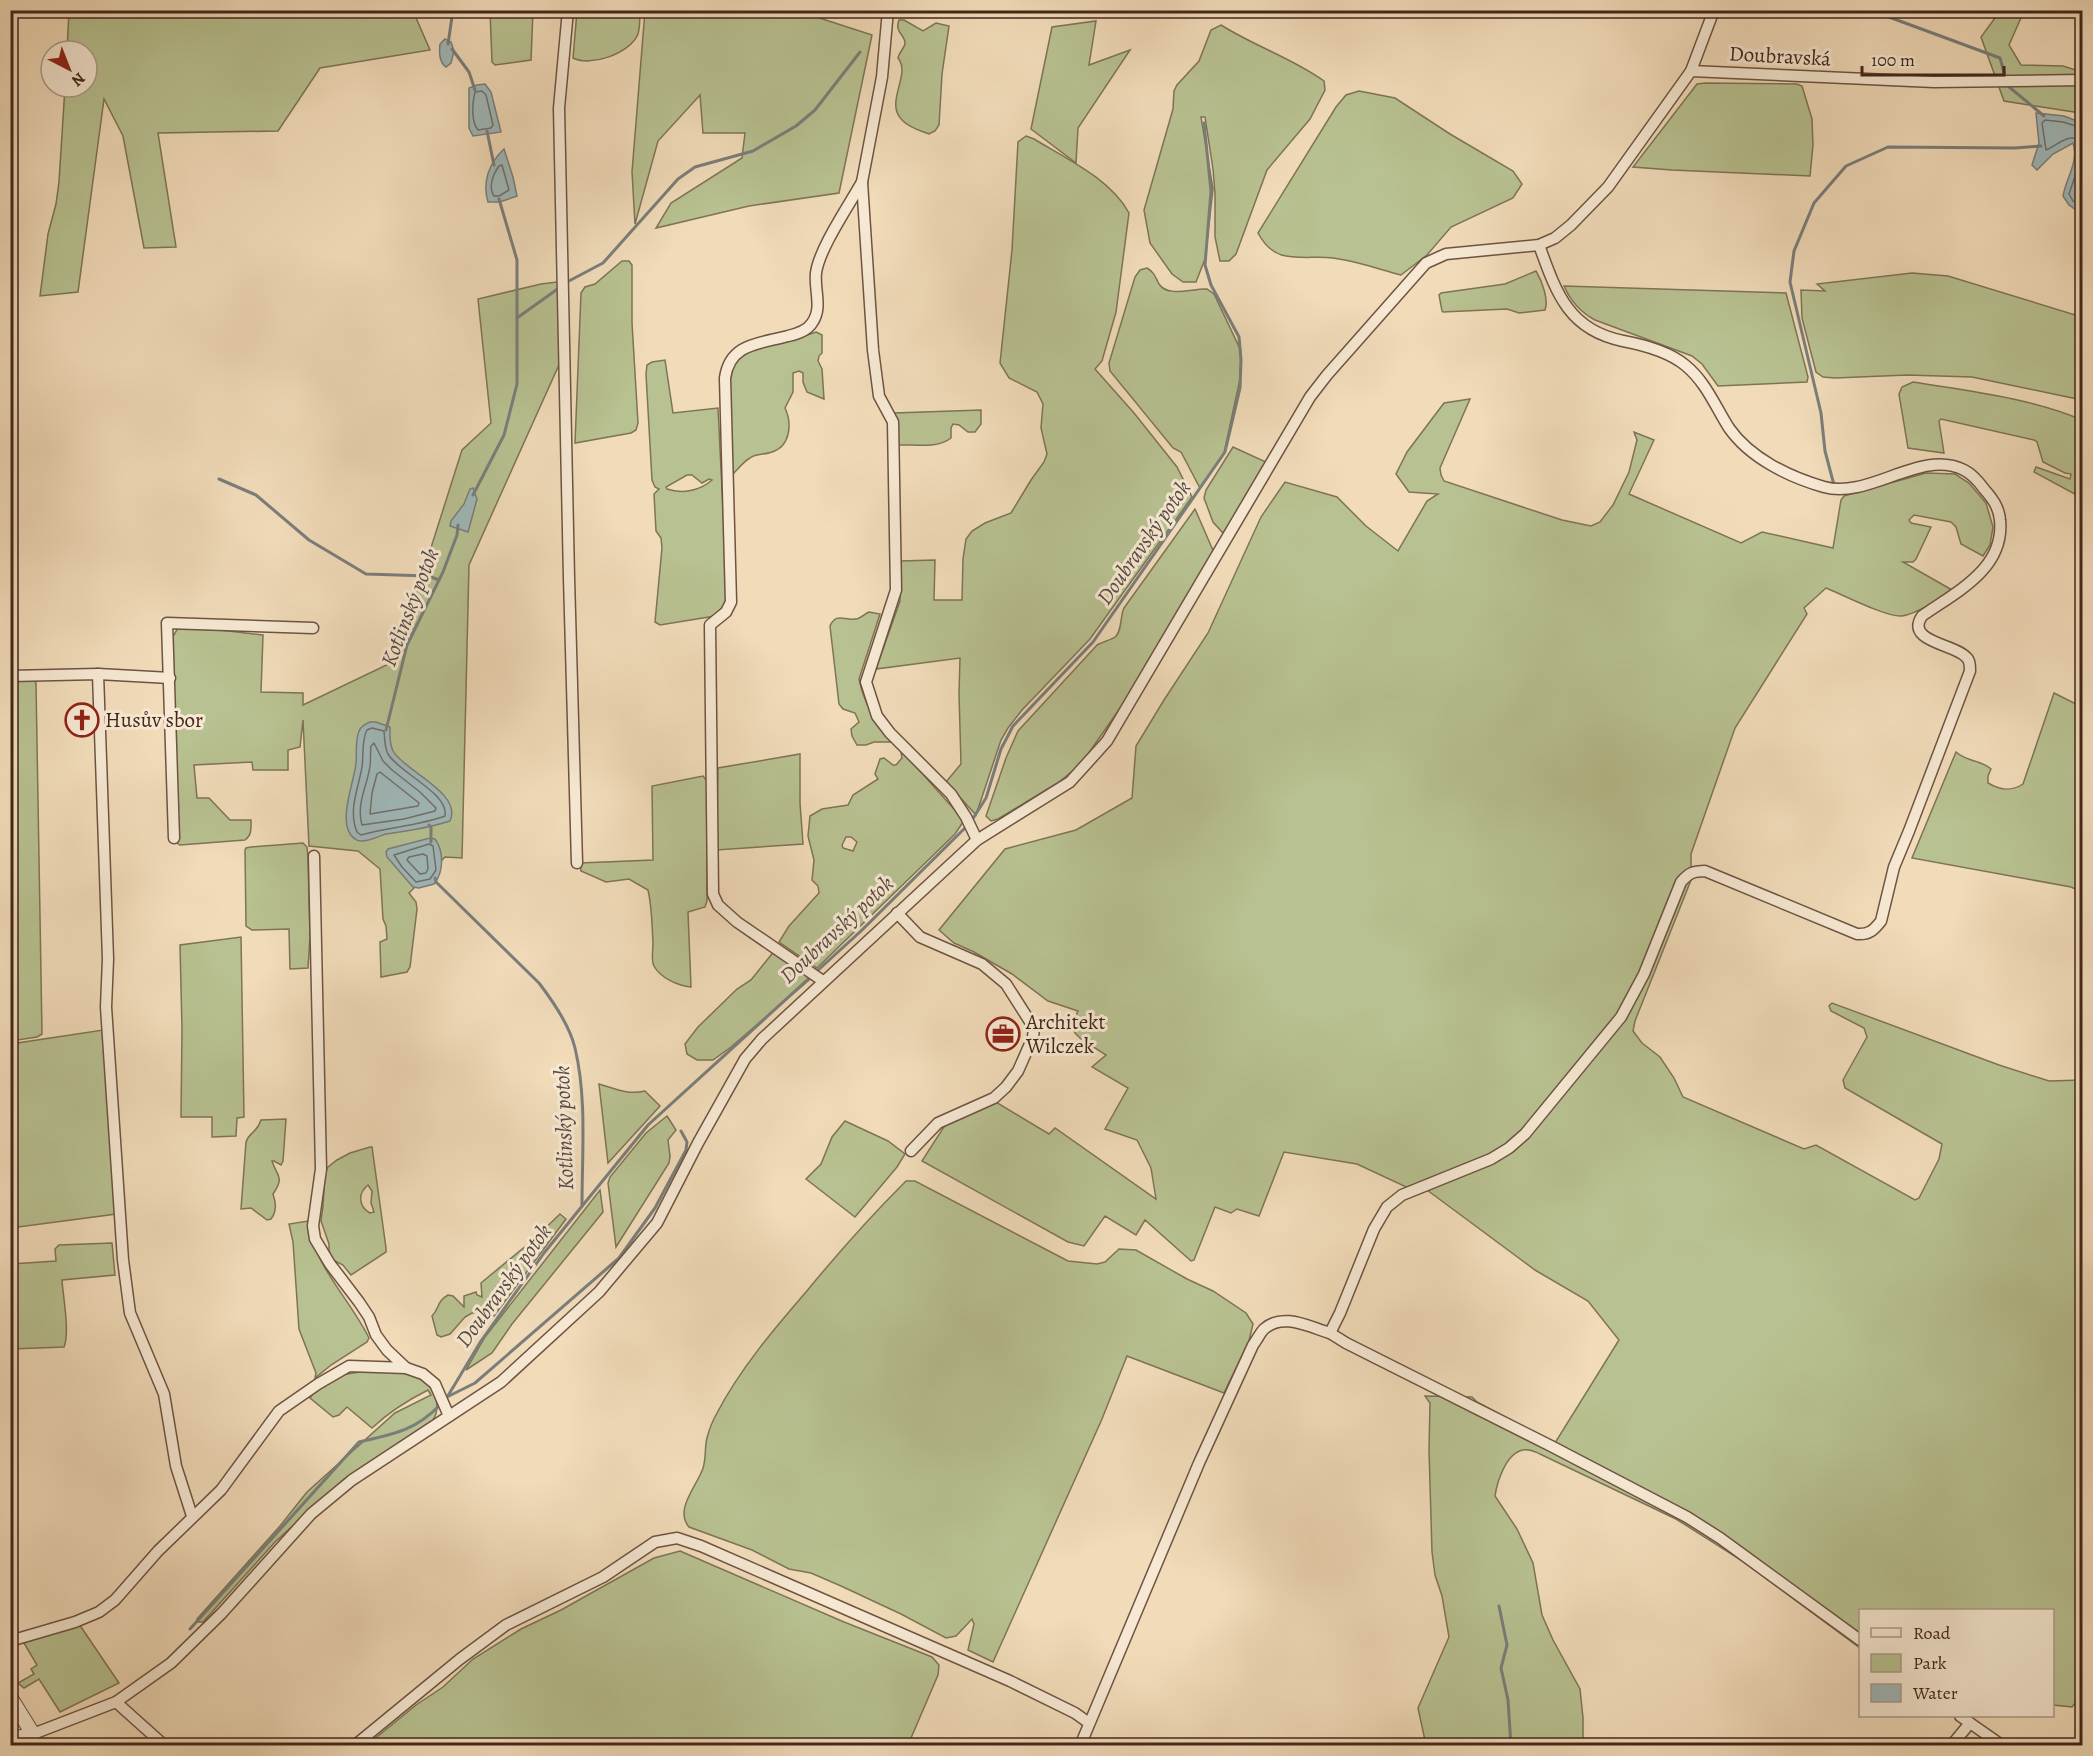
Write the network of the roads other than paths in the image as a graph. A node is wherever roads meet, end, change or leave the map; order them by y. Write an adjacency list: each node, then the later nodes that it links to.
1 (568, 10): 15 (street)
2 (888, 10): 6 (street)
3 (1714, 10): 4 (street)
4 (1691, 71): 5 (street, Doubravská); 7 (street)
5 (2082, 80)
6 (862, 182): 13 (street); 17 (street)
7 (1539, 245): 13 (street); 19 (street)
8 (313, 628): 11 (street)
9 (98, 674): 10 (street); 11 (street); 22 (street)
10 (10, 676)
11 (170, 678): 12 (street)
12 (174, 838)
13 (977, 840): 16 (street)
14 (314, 856): 20 (street)
15 (577, 863)
16 (897, 913): 17 (street); 18 (street)
17 (823, 981): 21 (street)
18 (911, 1151)
19 (1330, 1333): 23 (street); 28 (street)
20 (406, 1368): 21 (street); 22 (street)
21 (449, 1416): 26 (street)
22 (192, 1516): 24 (street)
23 (1859, 1639)
24 (10, 1641)
25 (10, 1697): 30 (street)
26 (116, 1702): 30 (street); 32 (street)
27 (1961, 1717): 29 (street)
28 (1089, 1723): 33 (street); 34 (street)
29 (1970, 1723): 35 (street); 36 (street)
30 (33, 1734): 31 (street)
31 (10, 1740)
32 (165, 1746)
33 (354, 1746)
34 (1080, 1746)
35 (1952, 1746)
36 (2003, 1746)

